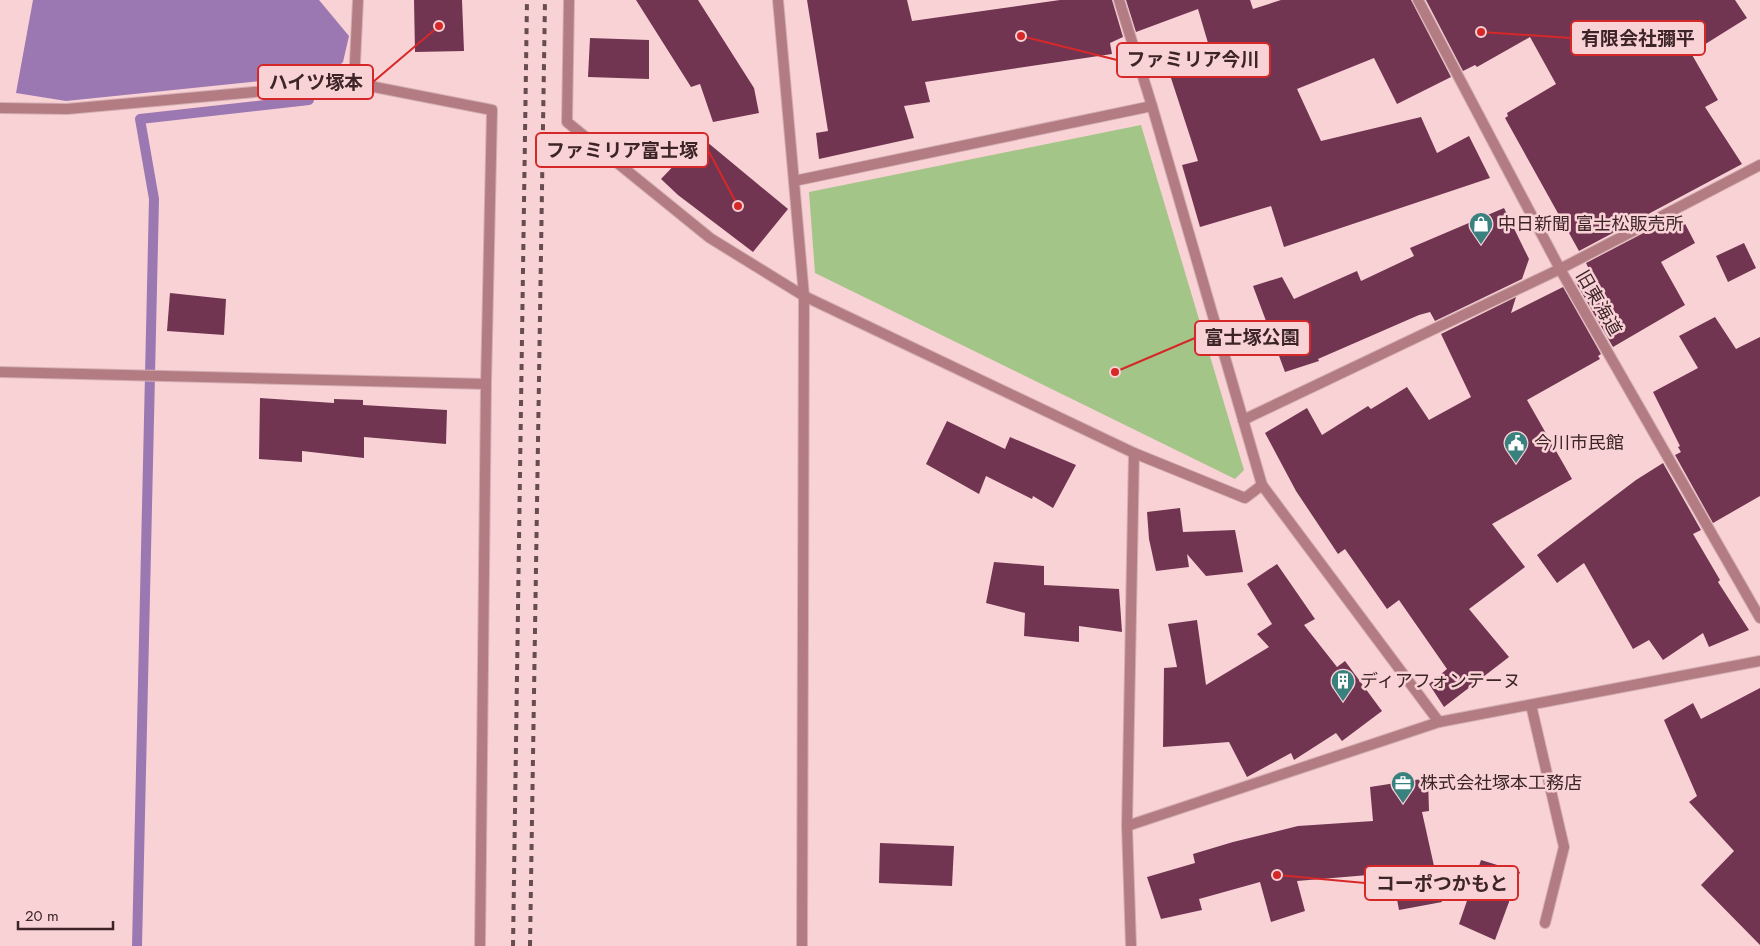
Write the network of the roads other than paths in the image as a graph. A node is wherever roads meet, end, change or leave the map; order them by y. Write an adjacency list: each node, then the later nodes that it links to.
1 (358, 0): 6 (street)
2 (569, 0): 12 (street)
3 (778, 0): 10 (street)
4 (1119, 0): 7 (street)
5 (1418, 0): 11 (street, 旧東海道)
6 (354, 83): 8 (street); 14 (street)
7 (1152, 106): 10 (street); 15 (street)
8 (0, 108)
9 (1760, 165): 11 (street)
10 (794, 181): 12 (street)
11 (1560, 269): 15 (street); 18 (street, 旧東海道)
12 (804, 296): 16 (street); 25 (street)
13 (0, 372): 14 (street)
14 (486, 384): 24 (street)
15 (1243, 420): 17 (street)
16 (1134, 453): 17 (street); 22 (street)
17 (1262, 485): 21 (street)
18 (1760, 618)
19 (1760, 662): 20 (street)
20 (1531, 705): 21 (street); 23 (street)
21 (1439, 722): 22 (street)
22 (1127, 826): 26 (street)
23 (1545, 923)
24 (480, 946)
25 (802, 946)
26 (1130, 946)

